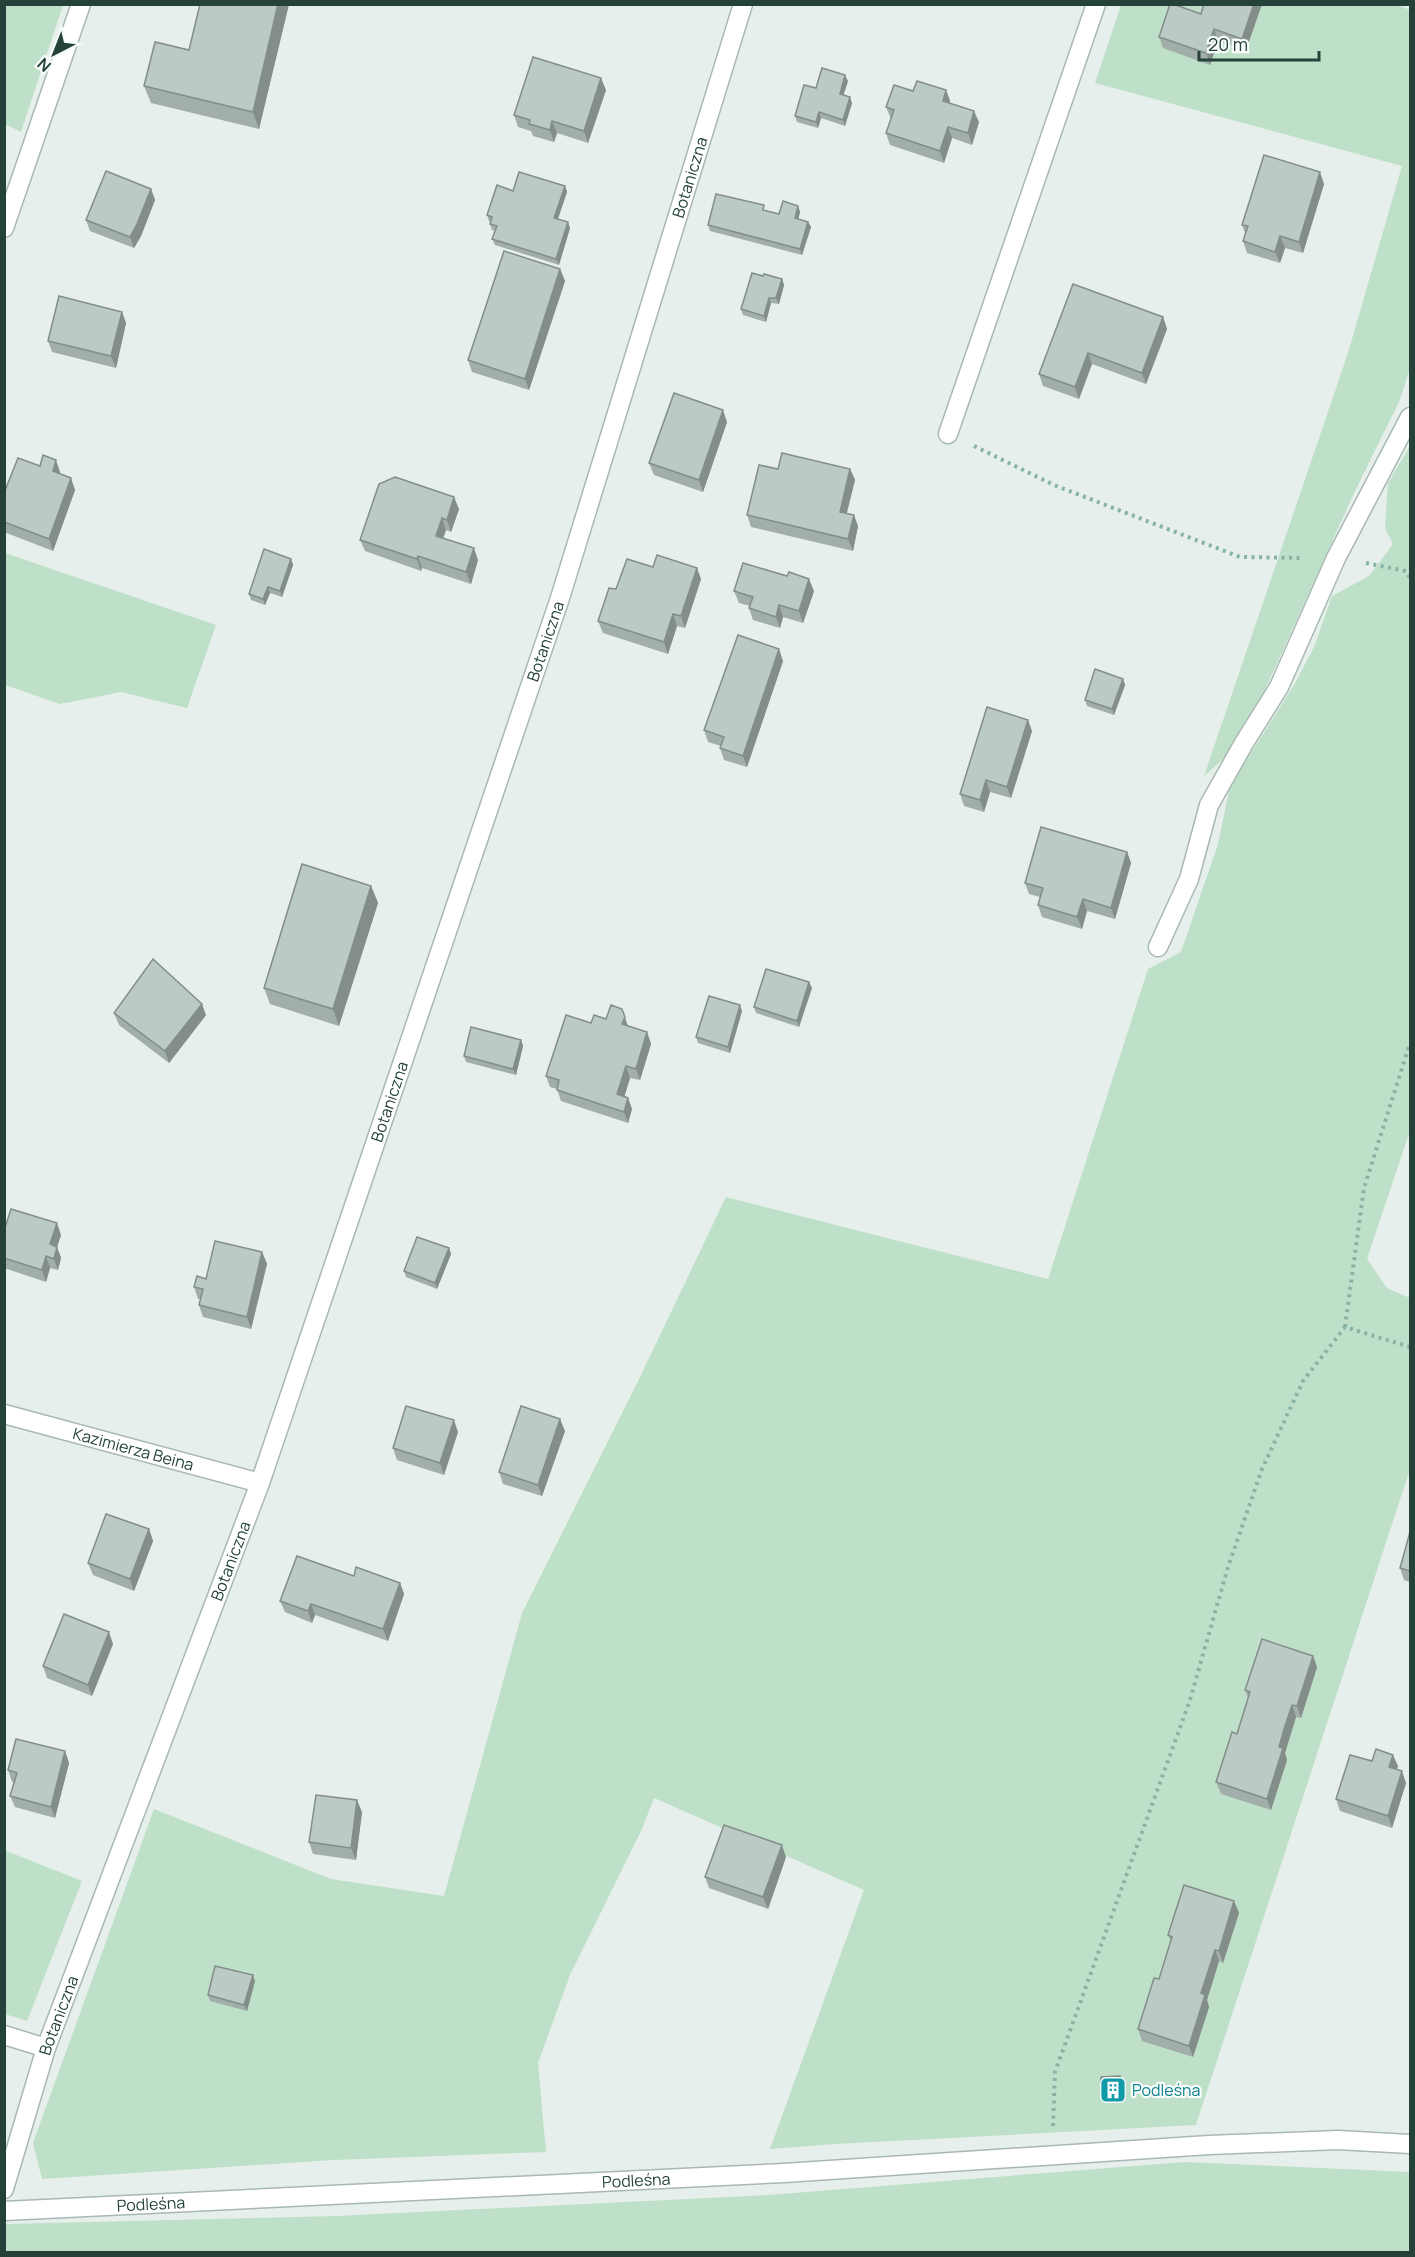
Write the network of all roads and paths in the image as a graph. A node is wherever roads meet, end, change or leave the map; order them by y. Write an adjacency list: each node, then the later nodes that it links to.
1 (81, 4): 4 (street)
2 (743, 4): 14 (street, Botaniczna)
3 (1096, 4): 6 (street)
4 (4, 228)
5 (1410, 417): 7 (street)
6 (948, 434): 7 (path)
7 (1336, 558): 8 (path); 9 (street)
8 (1410, 578)
9 (1158, 947)
10 (1410, 1043): 11 (path)
11 (1345, 1327): 12 (path); 18 (path)
12 (1410, 1347)
13 (4, 1414): 14 (street, Kazimierza Beina)
14 (261, 1483): 16 (street, Botaniczna)
15 (4, 2035): 16 (street)
16 (46, 2048): 19 (street, Botaniczna)
17 (1410, 2144): 18 (street, Podleśna)
18 (1054, 2156): 20 (street, Podleśna)
19 (4, 2189)
20 (4, 2211)

